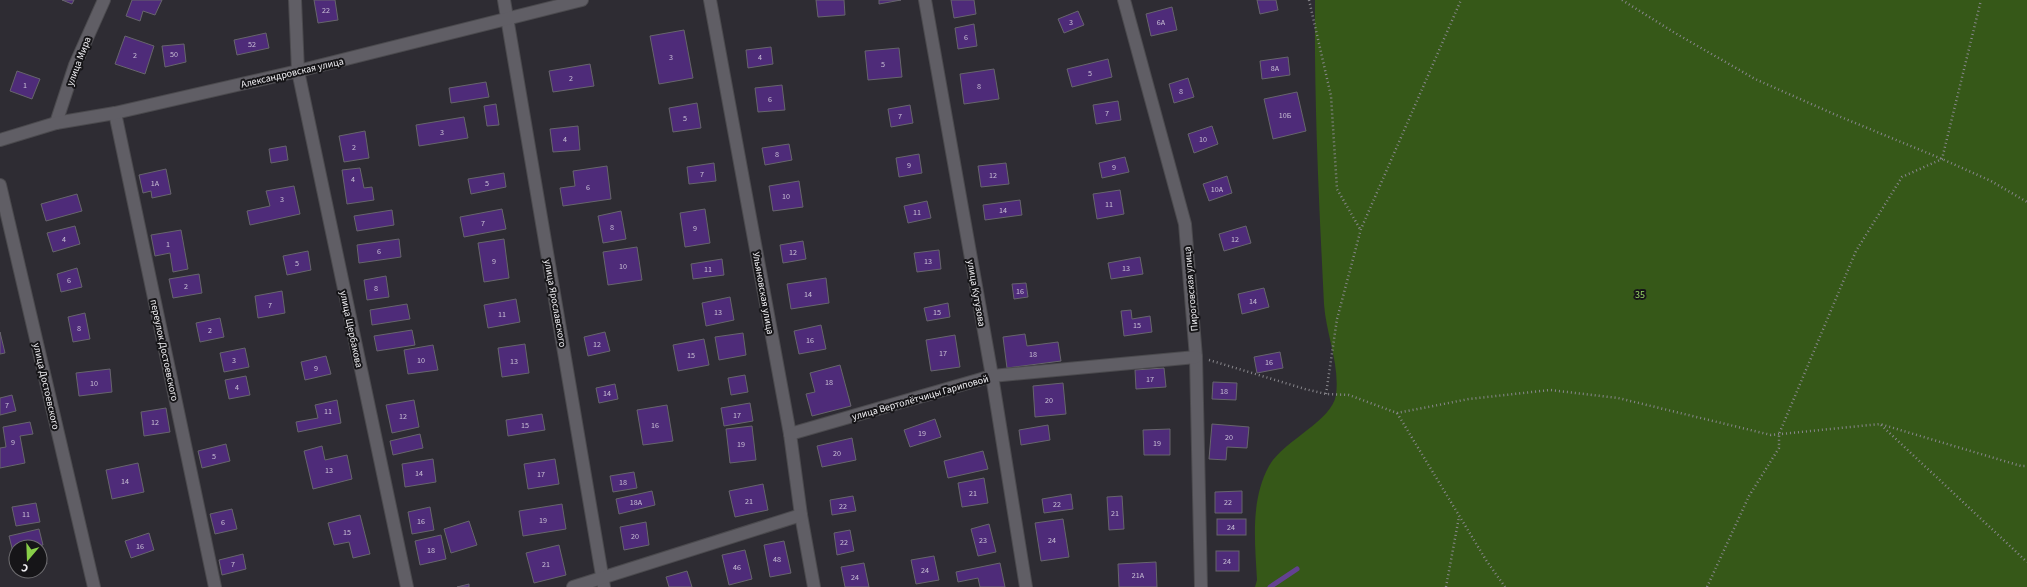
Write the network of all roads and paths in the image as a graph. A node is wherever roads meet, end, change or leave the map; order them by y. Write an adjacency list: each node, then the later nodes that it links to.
1 (104, 0): 15 (street, улица Мира)
2 (295, 0): 13 (street, улица Щербакова)
3 (504, 0): 12 (street, улица Ярославского)
4 (582, 0): 12 (street, Александровская улица)
5 (710, 0): 26 (street, Ульяновская улица)
6 (925, 0): 22 (street, улица Кутузова)
7 (1124, 0): 21 (street, Пироговская улица)
8 (1309, 0): 20 (path)
9 (1461, 0): 20 (path)
10 (1622, 0): 17 (path)
11 (1981, 0): 17 (path)
12 (507, 19): 13 (street, Александровская улица); 32 (street, улица Ярославского)
13 (298, 71): 14 (street, Александровская улица); 35 (street, улица Щербакова)
14 (115, 113): 15 (street, Александровская улица); 34 (street, переулок Достоевского)
15 (56, 123): 16 (street, Александровская улица)
16 (0, 140)
17 (1942, 159): 19 (path); 27 (path)
18 (0, 185): 33 (street, улица Достоевского)
19 (2027, 202)
20 (1361, 229): 23 (path)
21 (1196, 357): 22 (street, улица Вертолётчицы Гариповой); 23 (path); 39 (street, Пироговская улица)
22 (992, 376): 26 (street, улица Вертолётчицы Гариповой); 38 (street, улица Кутузова)
23 (1326, 394): 24 (path)
24 (1397, 413): 27 (path); 30 (path)
25 (1880, 424): 27 (path); 28 (path); 31 (path)
26 (790, 434): 29 (street, Ульяновская улица)
27 (1779, 434): 42 (path)
28 (2027, 466)
29 (801, 515): 32 (street); 37 (street, Ульяновская улица)
30 (1459, 516): 40 (path); 41 (path)
31 (2027, 562)
32 (603, 582): 36 (street)
33 (94, 587)
34 (216, 587)
35 (407, 587)
36 (573, 587)
37 (814, 587)
38 (1026, 587)
39 (1201, 587)
40 (1446, 587)
41 (1505, 587)
42 (1707, 587)

